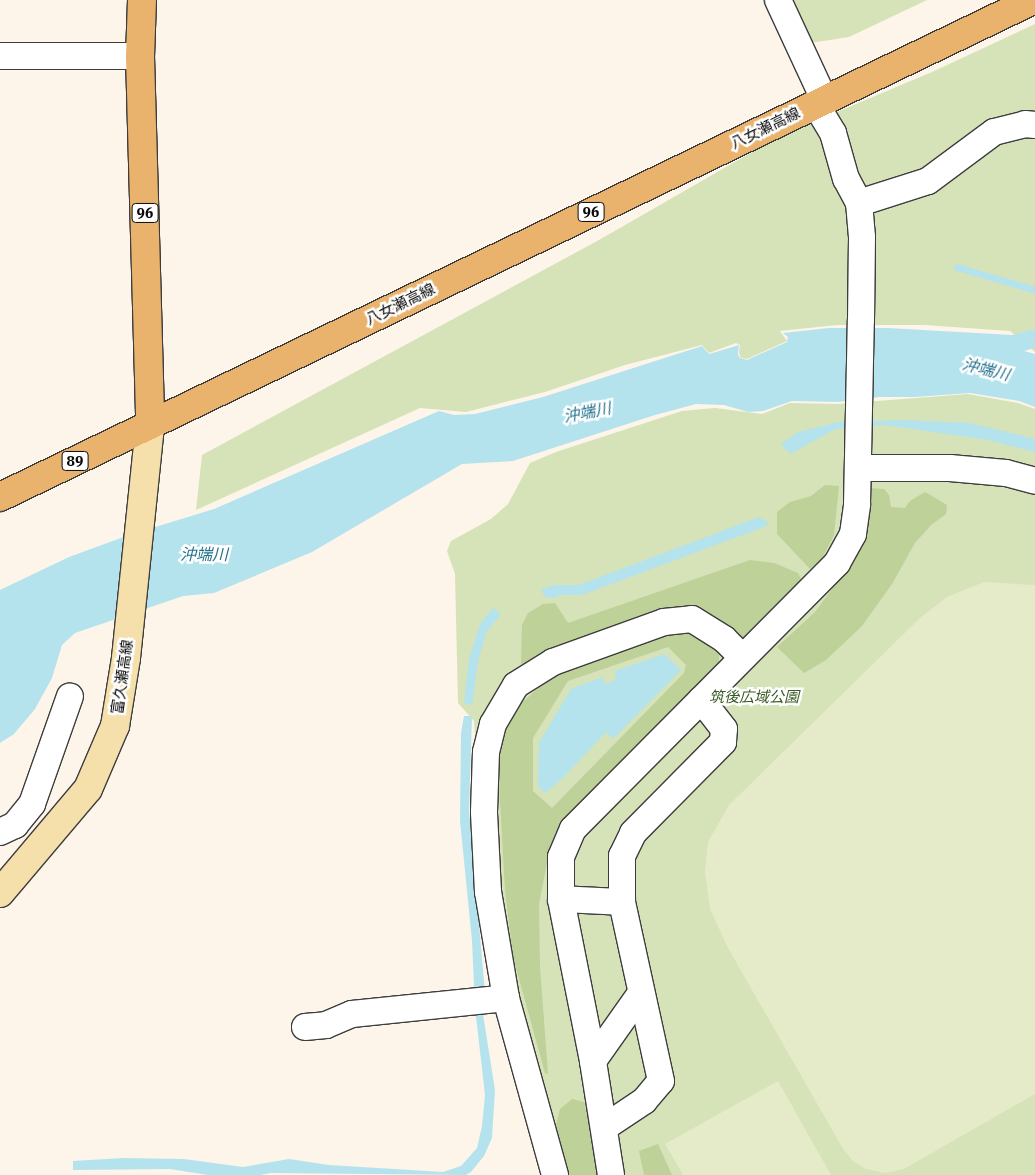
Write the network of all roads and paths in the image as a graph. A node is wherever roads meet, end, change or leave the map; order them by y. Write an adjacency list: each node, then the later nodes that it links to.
1 (142, 0): 5 (main road, 96)
2 (778, 0): 6 (street)
3 (1034, 0): 6 (main road, 八女瀬高線 / 96)
4 (0, 56): 5 (street)
5 (140, 56): 9 (main road, 96)
6 (820, 101): 8 (street); 9 (main road, 八女瀬高線 / 96)
7 (1035, 125): 8 (street)
8 (859, 203): 10 (street)
9 (150, 425): 12 (main road, 89); 16 (main road, 富久瀬高線)
10 (858, 468): 11 (street); 13 (street)
11 (1035, 481)
12 (0, 498)
13 (742, 657): 15 (street); 23 (street)
14 (70, 696): 17 (street)
15 (701, 700): 20 (street); 21 (street)
16 (54, 830): 18 (street); 19 (main road, 富久瀬高線)
17 (0, 832)
18 (0, 836)
19 (0, 893)
20 (561, 899): 21 (street); 25 (street)
21 (622, 902): 22 (street)
22 (641, 993): 25 (street); 26 (street)
23 (506, 998): 24 (street); 27 (street)
24 (305, 1027)
25 (593, 1061): 26 (street)
26 (605, 1127): 28 (street)
27 (555, 1175)
28 (611, 1175)

